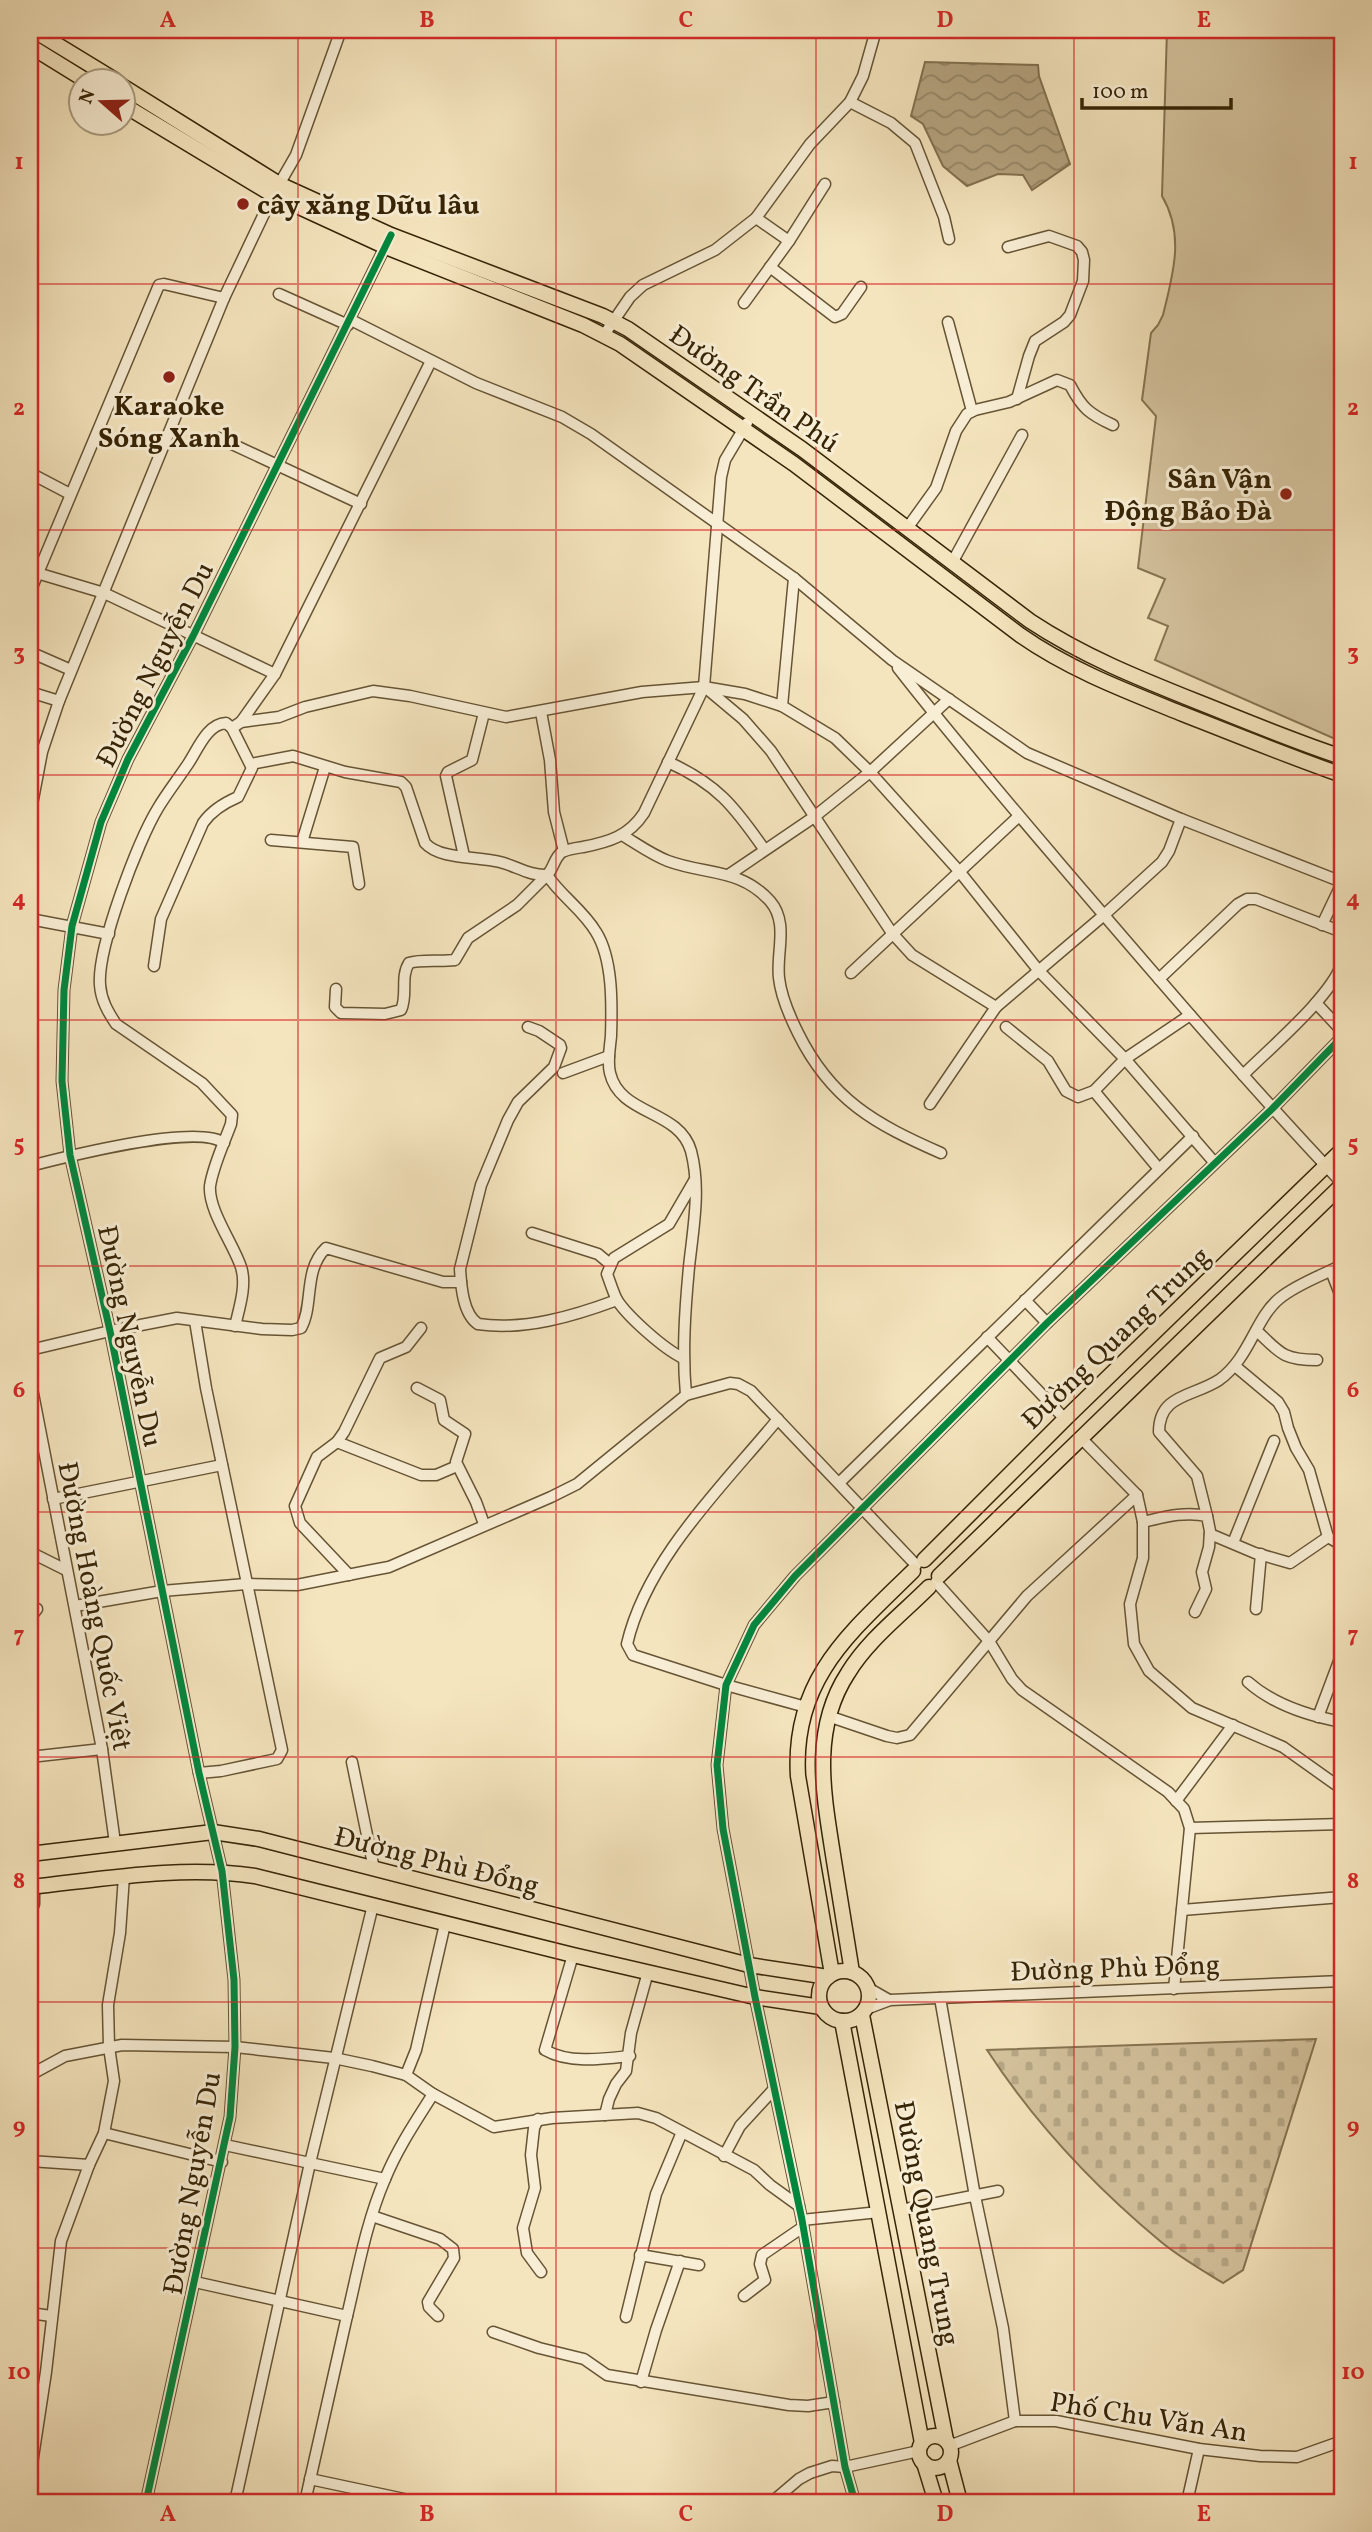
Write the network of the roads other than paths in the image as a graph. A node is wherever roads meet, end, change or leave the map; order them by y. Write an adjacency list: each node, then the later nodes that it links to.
1 (341, 30): 11 (street)
2 (876, 30): 8 (street)
3 (40, 32): 5 (main road)
4 (30, 46): 6 (main road)
5 (93, 66)
6 (66, 68)
7 (136, 96): 11 (main road, Đường Trần Phú)
8 (850, 102): 12 (street); 13 (street)
9 (136, 112): 11 (main road, Đường Trần Phú)
10 (825, 184): 15 (street)
11 (275, 190): 14 (main road, Đường Trần Phú); 20 (street)
12 (756, 218): 15 (street); 22 (street)
13 (949, 239)
14 (388, 241): 22 (main road, Đường Trần Phú); 23 (street, Đường Nguyễn Du); 25 (main road, Đường Trần Phú)
15 (789, 241): 17 (street)
16 (1009, 247): 27 (street)
17 (770, 267): 18 (street); 21 (street)
18 (861, 287)
19 (279, 294): 23 (street)
20 (225, 298): 36 (street); 44 (street)
21 (744, 303)
22 (613, 321): 25 (street); 29 (main road, Đường Trần Phú)
23 (350, 322): 26 (street); 34 (street, Đường Nguyễn Du)
24 (948, 322): 28 (street)
25 (604, 335): 31 (main road, Đường Trần Phú)
26 (431, 361): 37 (street); 38 (street)
27 (1017, 399): 28 (street); 30 (street)
28 (972, 411): 39 (street)
29 (754, 415): 31 (street); 39 (main road, Đường Trần Phú)
30 (1113, 425)
31 (743, 429): 38 (street); 64 (main road, Đường Trần Phú)
32 (1022, 435): 40 (street)
33 (219, 438): 34 (street)
34 (278, 466): 37 (street); 45 (street, Đường Nguyễn Du)
35 (30, 473): 36 (street)
36 (70, 494): 41 (street)
37 (361, 504): 49 (street)
38 (718, 525): 42 (street); 50 (street)
39 (908, 527): 40 (main road, Đường Trần Phú)
40 (953, 561): 59 (main road, Đường Trần Phú)
41 (37, 573): 43 (street); 44 (street)
42 (794, 578): 47 (street); 54 (street)
43 (30, 592)
44 (104, 593): 45 (street); 48 (street)
45 (193, 636): 49 (street); 83 (street, Đường Nguyễn Du)
46 (30, 652): 48 (street)
47 (892, 660): 52 (street); 57 (street)
48 (71, 670): 53 (street)
49 (275, 674): 58 (street)
50 (704, 687): 54 (street); 55 (street); 60 (street); 67 (street)
51 (30, 692): 53 (street)
52 (949, 699): 57 (street); 68 (street)
53 (59, 701): 65 (street)
54 (782, 706): 63 (street)
55 (541, 712): 56 (street); 73 (street)
56 (484, 713): 58 (street); 74 (street)
57 (934, 714): 63 (street); 66 (street)
58 (236, 725): 61 (street); 86 (street)
59 (1342, 757)
60 (668, 762): 69 (street); 72 (street)
61 (251, 764): 62 (street); 88 (street)
62 (325, 767): 71 (street); 74 (street)
63 (870, 772): 67 (street); 75 (street)
64 (1342, 775)
65 (30, 815)
66 (1019, 816): 75 (street); 80 (street)
67 (814, 817): 72 (street); 85 (street)
68 (1181, 819): 78 (street); 80 (street)
69 (622, 835): 73 (street); 76 (street)
70 (271, 840): 71 (street)
71 (302, 842): 79 (street)
72 (764, 849): 76 (street)
73 (564, 850): 77 (street)
74 (464, 856): 77 (street)
75 (959, 872): 85 (street); 89 (street)
76 (730, 874): 110 (street)
77 (547, 875): 92 (street); 100 (street)
78 (1342, 883): 82 (street)
79 (359, 884)
80 (1104, 915): 89 (street); 91 (street)
81 (30, 919): 83 (street)
82 (1322, 925): 84 (street); 91 (street)
83 (72, 926): 86 (street); 111 (street, Đường Nguyễn Du)
84 (1342, 932)
85 (892, 933): 90 (street); 94 (street)
86 (109, 934): 108 (street)
87 (1342, 963): 93 (street)
88 (154, 966)
89 (1040, 971): 94 (street); 101 (street)
90 (851, 973)
91 (1159, 979): 95 (street)
92 (336, 989)
93 (1315, 1003): 98 (street); 103 (street)
94 (996, 1007): 105 (street)
95 (1190, 1015): 101 (street); 103 (street)
96 (528, 1027): 122 (street)
97 (1006, 1027): 104 (street)
98 (1342, 1031)
99 (1342, 1037): 106 (street)
100 (609, 1056): 102 (street); 116 (street)
101 (1125, 1059): 104 (street); 107 (street)
102 (563, 1073)
103 (1243, 1075): 106 (street)
104 (1094, 1091): 115 (street)
105 (930, 1104)
106 (1272, 1108): 112 (street); 114 (street)
107 (1193, 1136): 112 (street); 115 (street)
108 (224, 1143): 111 (street); 128 (street)
109 (1342, 1150): 114 (main road, Đường Quang Trung)
110 (941, 1153)
111 (70, 1155): 113 (street); 130 (street, Đường Nguyễn Du)
112 (1214, 1162): 127 (street)
113 (30, 1166)
114 (1326, 1166): 117 (street); 142 (main road, Đường Quang Trung)
115 (1159, 1169): 125 (street)
116 (694, 1181): 119 (street); 134 (street)
117 (1342, 1184): 143 (main road, Đường Quang Trung)
118 (532, 1233): 119 (street)
119 (610, 1264): 124 (street)
120 (1342, 1265): 121 (street)
121 (1331, 1271): 123 (street); 131 (street)
122 (461, 1282): 124 (street); 128 (street)
123 (1342, 1299)
124 (617, 1300): 134 (street)
125 (1025, 1300): 127 (street); 132 (street)
126 (195, 1321): 128 (street); 130 (street); 146 (street)
127 (1047, 1323): 136 (street)
128 (234, 1326)
129 (421, 1328): 145 (street)
130 (110, 1331): 133 (street); 148 (street, Đường Nguyễn Du)
131 (1257, 1331): 135 (street); 137 (street)
132 (987, 1337): 136 (street); 149 (street)
133 (30, 1350)
134 (683, 1357): 140 (street)
135 (1317, 1360)
136 (1009, 1361): 142 (street); 152 (street)
137 (1235, 1366): 153 (street); 157 (street)
138 (30, 1378): 151 (street, Đường Hoàng Quốc Việt)
139 (417, 1388): 147 (street)
140 (686, 1395): 141 (street); 155 (street)
141 (778, 1419): 149 (street); 174 (street)
142 (1065, 1419): 162 (main road, Đường Quang Trung)
143 (1081, 1438): 150 (street); 165 (main road, Đường Quang Trung)
144 (1274, 1441): 158 (street)
145 (337, 1442): 147 (street); 164 (street)
146 (222, 1465): 148 (street); 166 (street)
147 (457, 1466): 155 (street)
148 (140, 1480): 151 (street); 167 (street, Đường Nguyễn Du)
149 (839, 1483): 152 (street)
150 (1137, 1495): 154 (street); 171 (street)
151 (53, 1499): 163 (street, Đường Hoàng Quốc Việt)
152 (863, 1509): 162 (street); 174 (street)
153 (1207, 1516): 154 (street); 156 (street)
154 (1143, 1522): 179 (street)
155 (484, 1524): 164 (street)
156 (1210, 1534): 158 (street); 170 (street)
157 (1328, 1536): 159 (street); 161 (street)
158 (1233, 1543): 161 (street)
159 (1342, 1545)
160 (30, 1552): 163 (street)
161 (1261, 1554): 169 (street)
162 (918, 1565): 165 (main road); 165 (main road); 175 (main road, Đường Quang Trung)
163 (66, 1570): 168 (street, Đường Hoàng Quốc Việt)
164 (349, 1575): 166 (street)
165 (935, 1582): 171 (street); 176 (main road, Đường Quang Trung)
166 (246, 1584): 167 (street); 183 (street)
167 (162, 1591): 168 (street); 183 (street, Đường Nguyễn Du)
168 (75, 1606): 180 (street, Đường Hoàng Quốc Việt)
169 (1256, 1609)
170 (1195, 1612)
171 (989, 1641): 176 (street); 185 (street)
172 (1342, 1653): 177 (street)
173 (1248, 1682): 177 (street)
174 (726, 1685): 175 (street); 201 (street)
175 (806, 1707): 204 (main road, Đường Quang Trung)
176 (828, 1716): 203 (main road, Đường Quang Trung)
177 (1318, 1717): 178 (street)
178 (1342, 1722)
179 (1233, 1726): 184 (street); 185 (street)
180 (102, 1749): 181 (street); 189 (street, Đường Hoàng Quốc Việt)
181 (30, 1757)
182 (352, 1762): 191 (street)
183 (199, 1773): 188 (street, Đường Nguyễn Du)
184 (1342, 1789)
185 (1176, 1801): 187 (street)
186 (1342, 1824): 187 (street)
187 (1190, 1828): 197 (street)
188 (214, 1832): 189 (main road, Đường Phù Đổng); 191 (main road, Đường Phù Đổng); 192 (street, Đường Nguyễn Du)
189 (115, 1843): 190 (main road, Đường Phù Đổng)
190 (30, 1854)
191 (374, 1869): 201 (main road, Đường Phù Đổng)
192 (222, 1871): 193 (main road); 196 (main road); 215 (street, Đường Nguyễn Du)
193 (124, 1876): 194 (main road); 214 (street)
194 (32, 1887): 198 (street)
195 (1342, 1897): 197 (street)
196 (373, 1905): 199 (main road); 217 (street)
197 (1182, 1910): 207 (street)
198 (30, 1913)
199 (445, 1924): 200 (main road); 218 (street)
200 (573, 1955): 202 (main road); 216 (street)
201 (748, 1965): 204 (main road, Đường Phù Đổng); 208 (street)
202 (648, 1972): 208 (main road); 216 (street)
203 (852, 1972): 204 (main road); 206 (main road)
204 (830, 1976): 211 (main road)
205 (1342, 1981): 207 (street, Đường Phù Đổng)
206 (868, 1988): 210 (street); 212 (main road)
207 (1174, 1989): 209 (street, Đường Phù Đổng)
208 (755, 1997): 211 (main road); 220 (street)
209 (940, 1998): 210 (street, Đường Phù Đổng); 234 (street)
210 (889, 2000): 212 (street, Đường Phù Đổng)
211 (821, 2007): 213 (main road)
212 (864, 2012): 213 (main road); 236 (main road, Đường Quang Trung)
213 (842, 2021): 237 (main road, Đường Quang Trung)
214 (108, 2047): 215 (street); 219 (street); 225 (street)
215 (235, 2047): 217 (street); 226 (street, Đường Nguyễn Du)
216 (630, 2056): 222 (street)
217 (334, 2058): 218 (street); 230 (street)
218 (406, 2075): 221 (street)
219 (30, 2076)
220 (774, 2089): 227 (street); 235 (street)
221 (433, 2094): 223 (street); 232 (street)
222 (605, 2115): 223 (street); 224 (street)
223 (538, 2119): 243 (street)
224 (682, 2132): 227 (street); 240 (street)
225 (104, 2133): 229 (street); 231 (street)
226 (225, 2145): 229 (street, Đường Nguyễn Du); 230 (street)
227 (724, 2156): 235 (street)
228 (30, 2161): 231 (street)
229 (222, 2162): 244 (street, Đường Nguyễn Du)
230 (310, 2162): 232 (street); 246 (street)
231 (89, 2165): 248 (street)
232 (385, 2179): 238 (street)
233 (998, 2191): 234 (street)
234 (975, 2196): 236 (street); 255 (street)
235 (799, 2206): 239 (street)
236 (901, 2210): 257 (main road, Đường Quang Trung)
237 (879, 2213): 239 (street); 259 (main road, Đường Quang Trung)
238 (372, 2216): 249 (street); 250 (street)
239 (802, 2223): 245 (street); 254 (street)
240 (640, 2255): 241 (street); 251 (street)
241 (680, 2260): 242 (street); 253 (street)
242 (699, 2265)
243 (541, 2272)
244 (195, 2282): 246 (street); 263 (street, Đường Nguyễn Du)
245 (744, 2296)
246 (280, 2301): 249 (street); 264 (street)
247 (30, 2313): 248 (street)
248 (51, 2316): 261 (street)
249 (347, 2316): 262 (street)
250 (438, 2316)
251 (626, 2317)
252 (493, 2332): 253 (street)
253 (641, 2382): 254 (street)
254 (834, 2402): 260 (street)
255 (1015, 2421): 257 (street, Phố Chu Văn An); 258 (street, Phố Chu Văn An)
256 (1342, 2441): 258 (street, Phố Chu Văn An)
257 (948, 2449): 259 (main road); 259 (main road); 270 (main road, Đường Quang Trung)
258 (1199, 2449): 271 (street)
259 (922, 2453): 260 (street); 269 (main road, Đường Quang Trung)
260 (845, 2467): 267 (street); 268 (street)
261 (30, 2477)
262 (310, 2479): 265 (street); 266 (street)
263 (146, 2502)
264 (235, 2502)
265 (305, 2502)
266 (418, 2502)
267 (772, 2502)
268 (855, 2502)
269 (936, 2502)
270 (960, 2502)
271 (1187, 2502)

